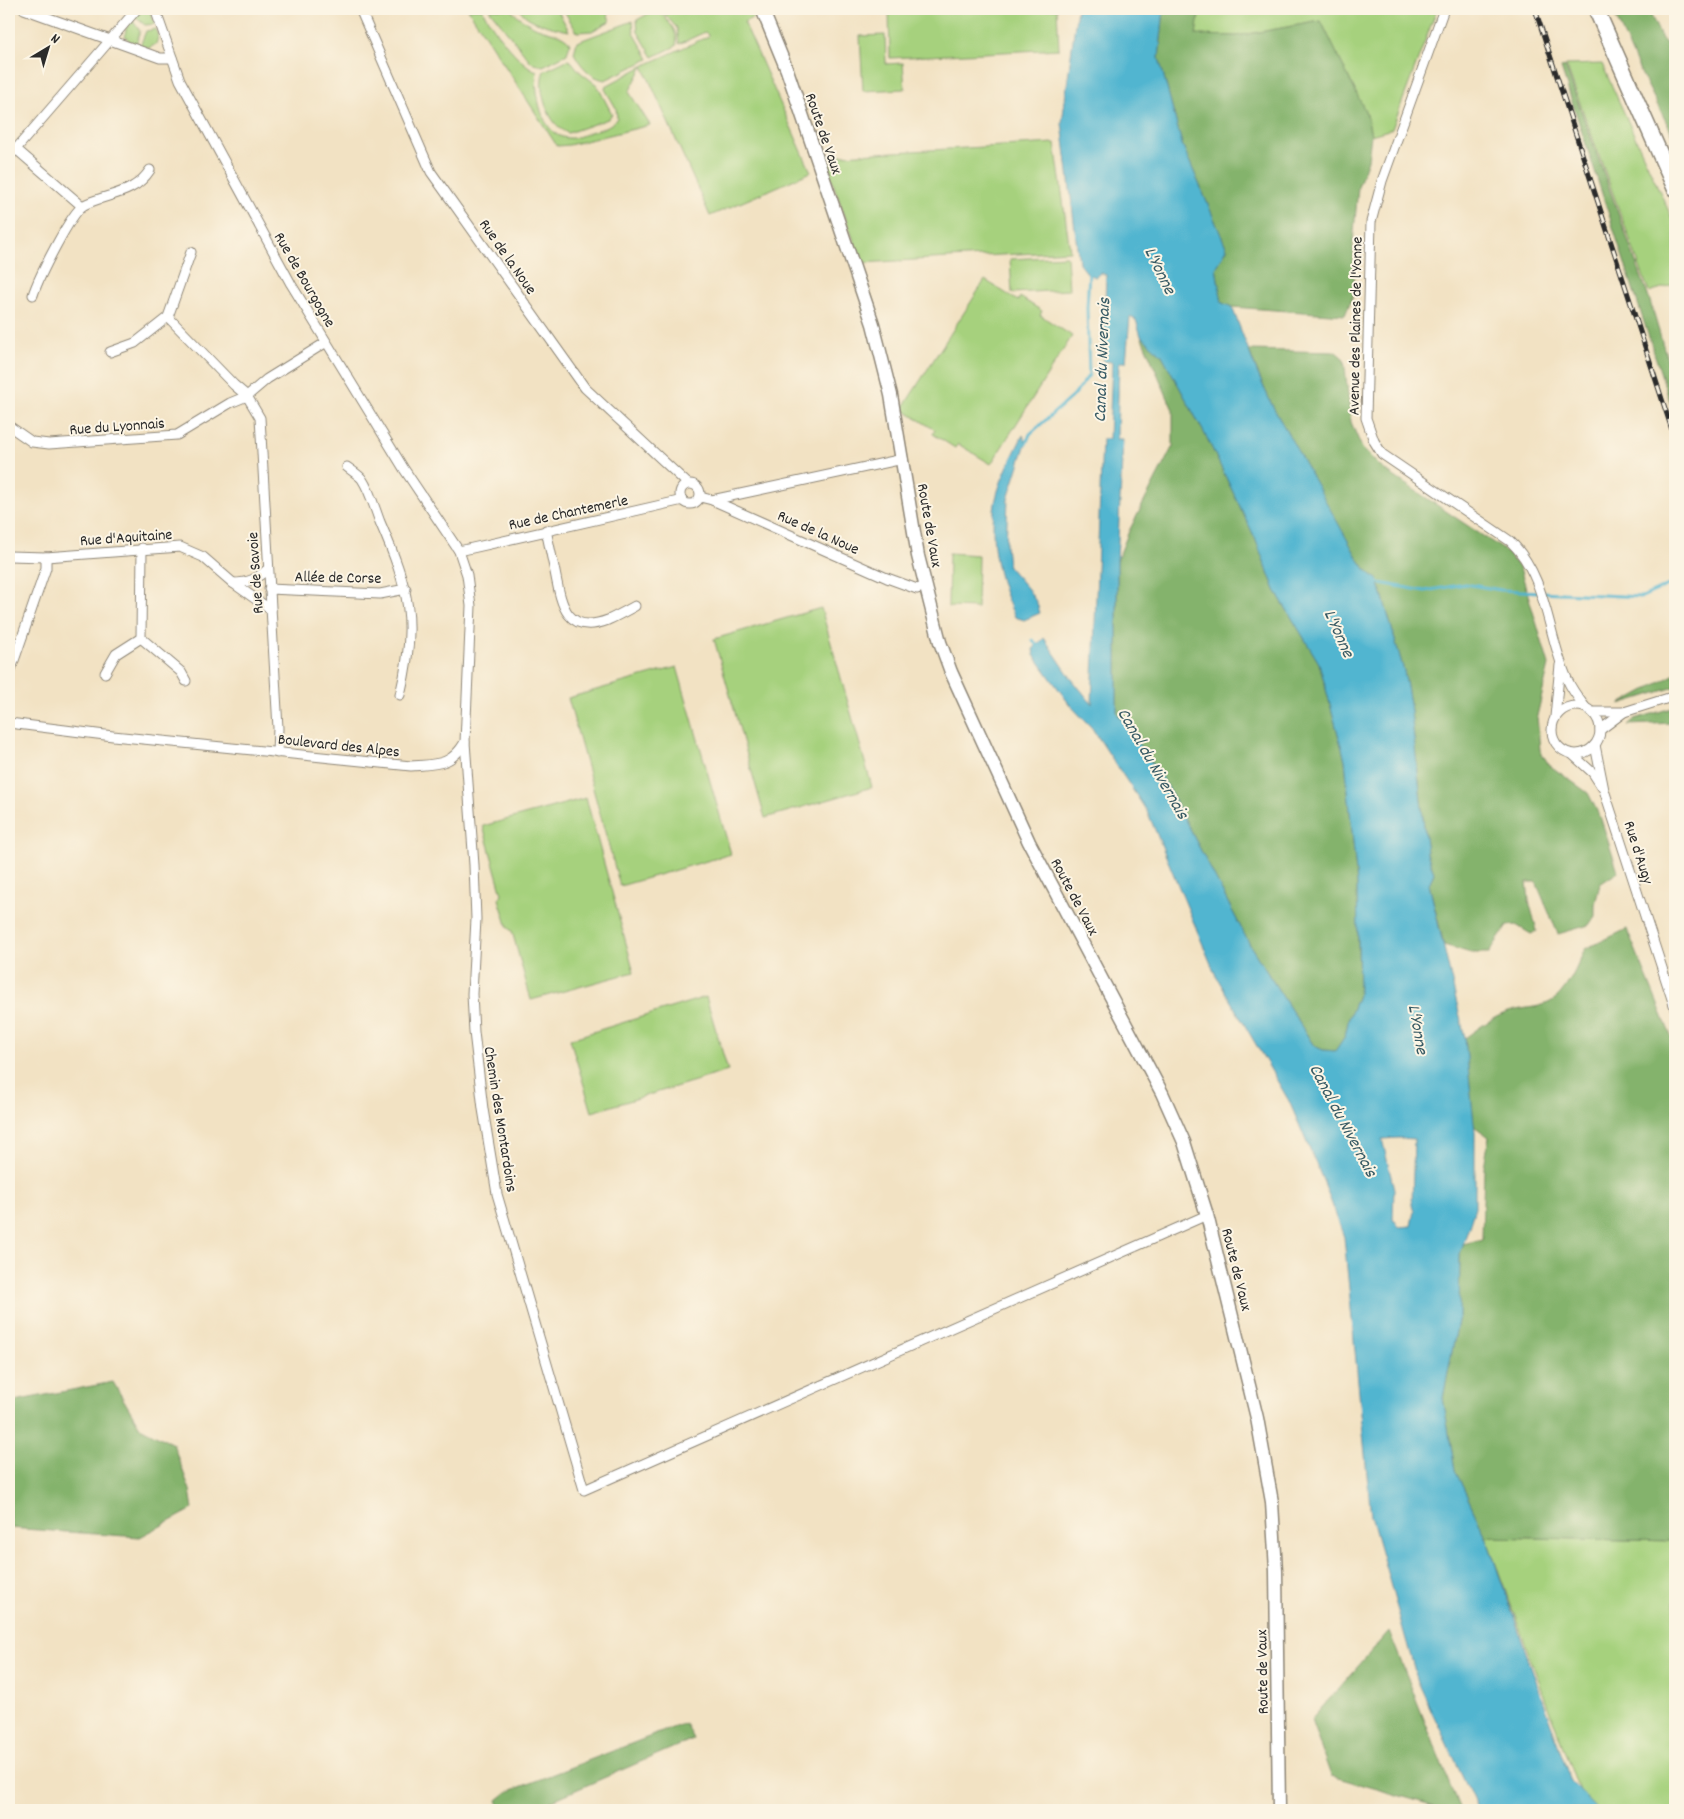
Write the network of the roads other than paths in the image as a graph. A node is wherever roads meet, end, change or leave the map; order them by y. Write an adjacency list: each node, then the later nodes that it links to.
1 (24, 9): 8 (street)
2 (137, 9): 8 (street)
3 (155, 9): 9 (street, Rue de Bourgogne)
4 (360, 9): 24 (street, Rue de la Noue)
5 (762, 9): 22 (street, Route de Vaux)
6 (1444, 9): 41 (street, Avenue des Plaines de l'Yonne)
7 (1596, 9): 13 (main road)
8 (112, 39): 9 (street); 10 (street)
9 (172, 58): 18 (street, Rue de Bourgogne)
10 (16, 149): 11 (street); 14 (street)
11 (9, 158)
12 (150, 170): 14 (street)
13 (1675, 188)
14 (82, 206): 16 (street)
15 (191, 252): 17 (street)
16 (33, 295)
17 (168, 317): 19 (street); 20 (street, Rue de Savoie)
18 (325, 343): 20 (street, Rue du Lyonnais); 30 (street, Rue de Bourgogne)
19 (110, 352)
20 (247, 396): 21 (street, Rue du Lyonnais); 33 (street, Rue de Savoie)
21 (9, 426)
22 (903, 459): 27 (street); 35 (street, Route de Vaux)
23 (347, 468): 37 (street, Allée de Corse)
24 (688, 484): 25 (street); 26 (street)
25 (700, 497): 26 (street); 27 (street, Rue de la Noue)
26 (683, 500): 28 (street, Rue de Chantemerle)
27 (712, 500): 35 (street, Rue de la Noue)
28 (546, 530): 30 (street, Rue de Chantemerle); 38 (street)
29 (142, 548): 32 (street, Rue d'Aquitaine); 34 (street, Rue d'Aquitaine); 40 (street)
30 (458, 551): 53 (street)
31 (9, 556): 32 (street, Rue d'Aquitaine)
32 (46, 557): 43 (street)
33 (268, 570): 34 (street); 36 (street, Rue de Savoie)
34 (233, 583): 39 (street, Rue d'Aquitaine)
35 (926, 586): 59 (street, Route de Vaux)
36 (269, 589): 37 (street, Allée de Corse); 39 (street, Rue de Savoie)
37 (406, 589): 45 (street, Allée de Corse)
38 (635, 606)
39 (271, 610): 55 (street, Rue de Savoie)
40 (141, 638): 42 (street); 44 (street)
41 (1560, 662): 47 (street, Avenue des Plaines de l'Yonne); 50 (street, Avenue des Plaines de l'Yonne)
42 (105, 673)
43 (9, 676)
44 (186, 680)
45 (400, 695)
46 (1675, 696): 49 (street)
47 (1585, 707): 48 (street); 50 (street)
48 (1593, 712): 49 (street); 52 (street)
49 (1624, 712): 52 (street)
50 (1555, 717): 56 (street)
51 (9, 724): 55 (street, Boulevard des Alpes)
52 (1600, 730): 54 (street)
53 (465, 742): 55 (street, Boulevard des Alpes); 59 (street, Chemin des Montardoins)
54 (1595, 745): 56 (street); 57 (street, Rue d'Augy)
55 (277, 753)
56 (1572, 754): 57 (street, Rue d'Augy)
57 (1604, 790): 58 (street, Rue d'Augy)
58 (1675, 1008)
59 (1207, 1215): 60 (street, Route de Vaux)
60 (1279, 1810)

